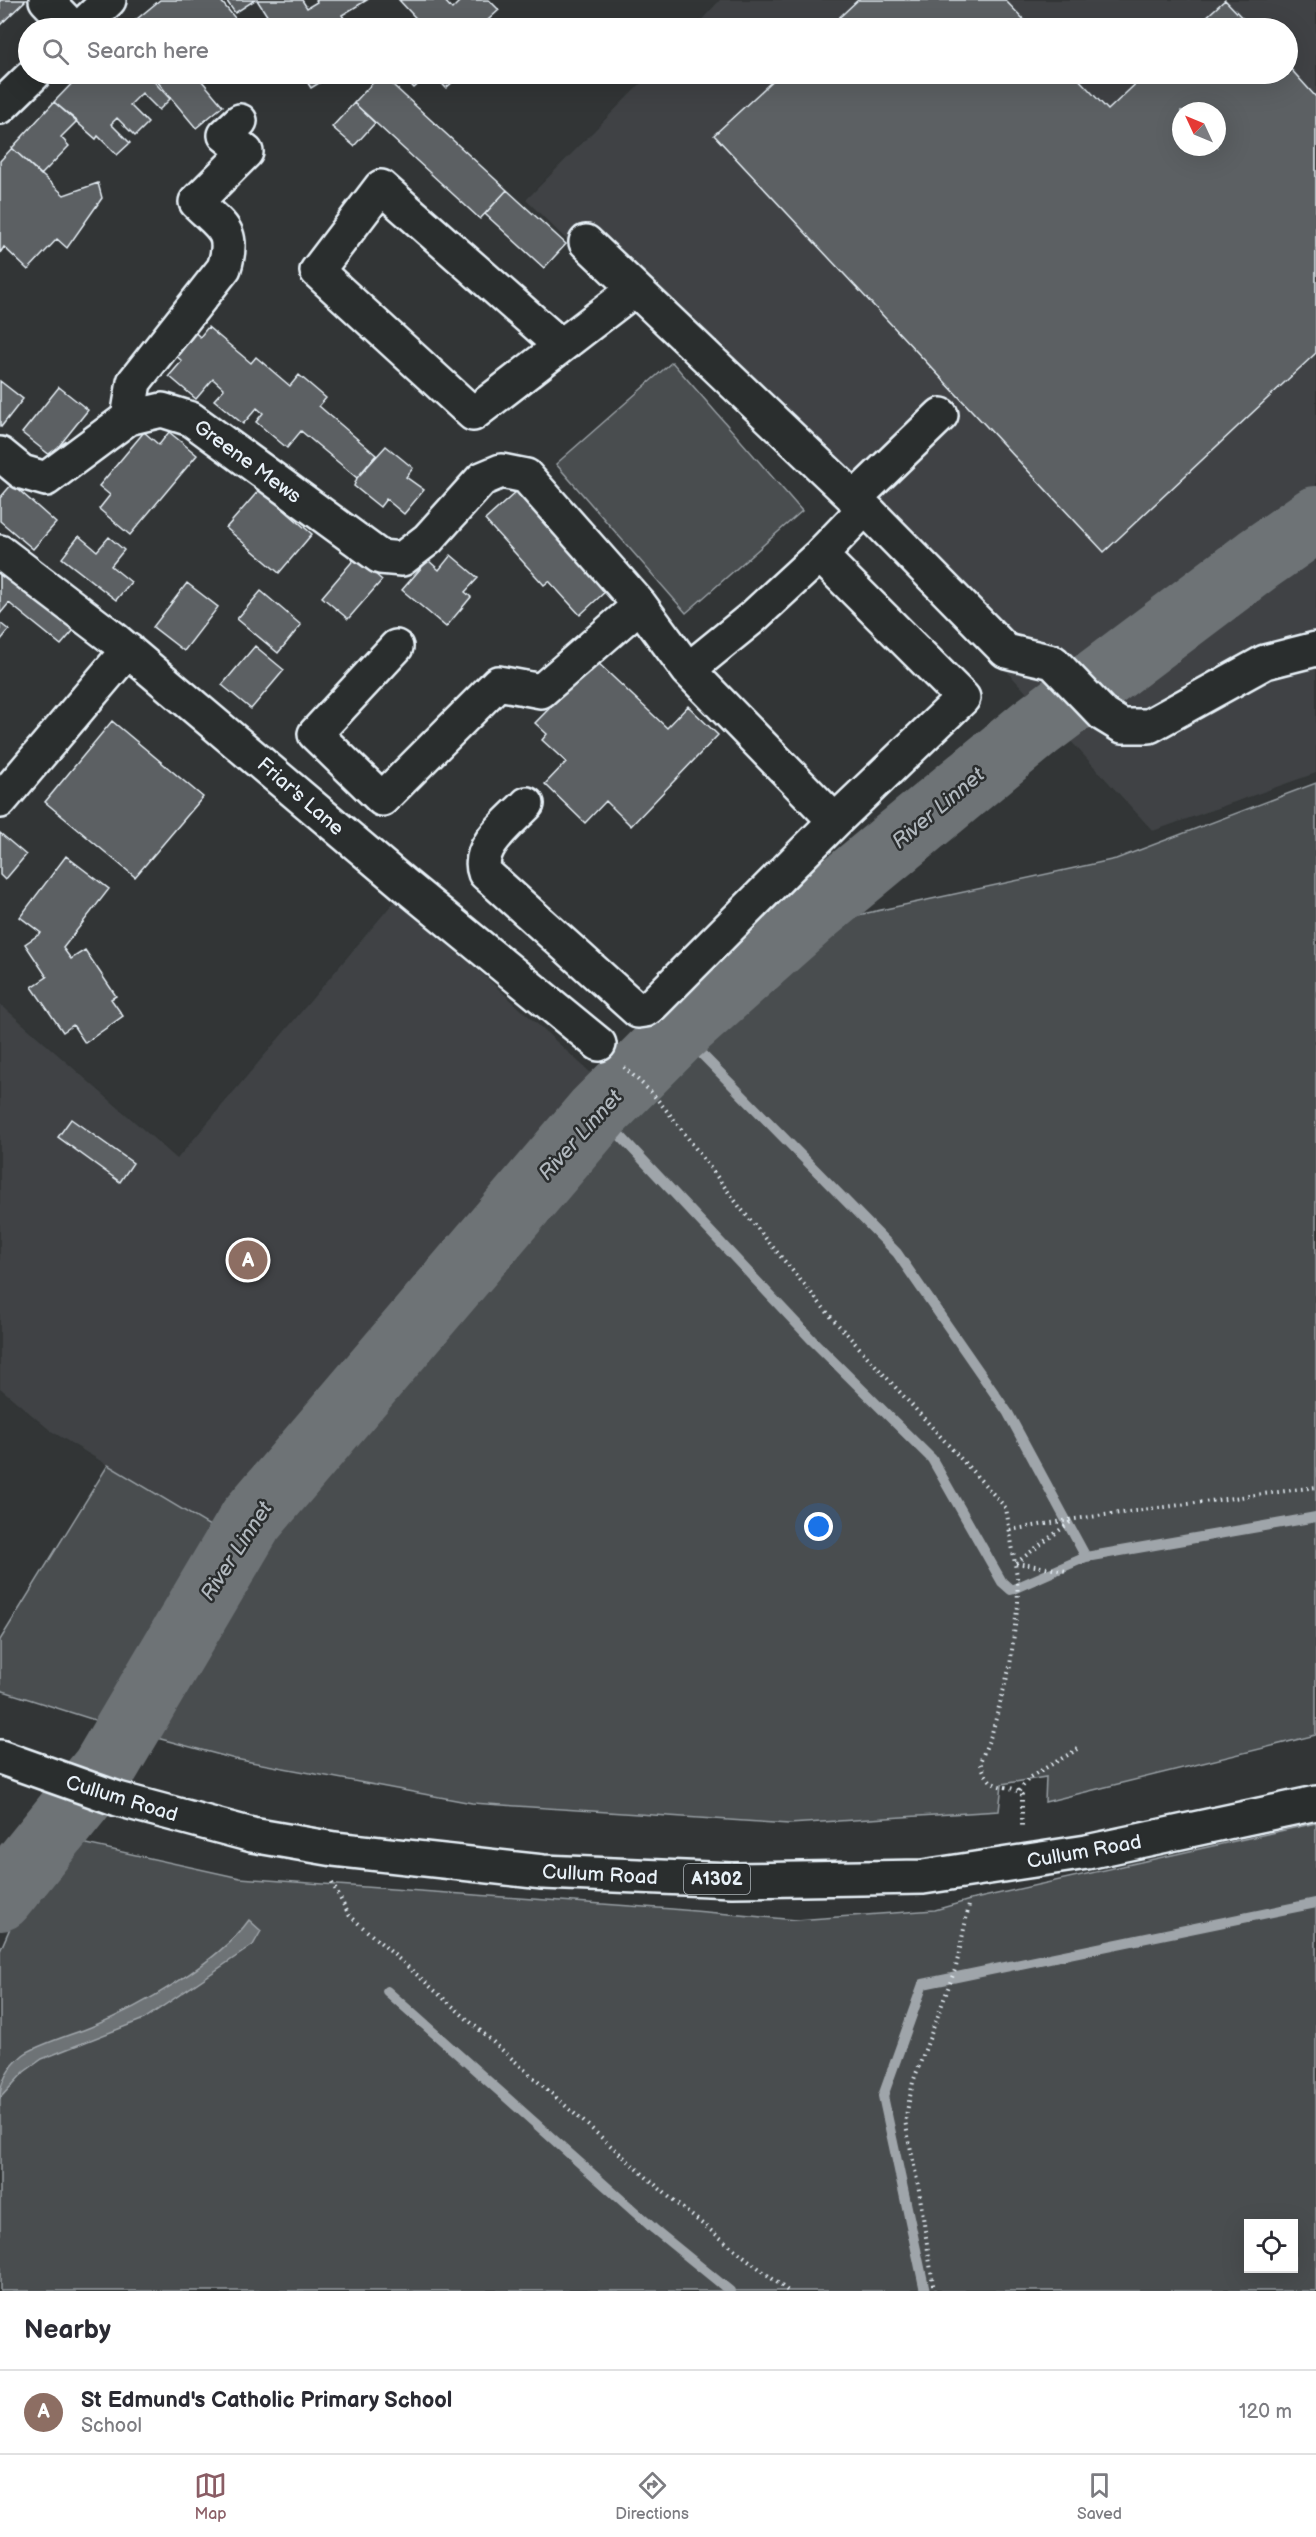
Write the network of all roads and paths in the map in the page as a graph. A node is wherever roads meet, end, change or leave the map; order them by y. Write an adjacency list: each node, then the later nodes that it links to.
1 (46, 0): 3 (street)
2 (109, 0): 4 (street)
3 (63, 18)
4 (90, 18)
5 (24, 84): 6 (street)
6 (0, 107)
7 (240, 121): 12 (street)
8 (586, 242): 9 (street)
9 (635, 289): 10 (street); 14 (street)
10 (561, 346): 10 (street)
11 (941, 415): 14 (street)
12 (128, 418): 13 (street, Greene Mews); 17 (street, Greene Mews)
13 (0, 454)
14 (860, 504): 16 (street); 19 (street)
15 (0, 552): 20 (street, Friar's Lane)
16 (820, 555): 21 (street); 24 (street)
17 (640, 605): 18 (street); 21 (street, Greene Mews)
18 (396, 647)
19 (1316, 649)
20 (128, 650): 22 (street); 25 (street, Friar's Lane)
21 (688, 670): 24 (street, Greene Mews)
22 (0, 801)
23 (526, 804): 24 (street)
24 (835, 821)
25 (611, 1055): 28 (path)
26 (1316, 1487): 27 (path)
27 (1075, 1518): 28 (path); 29 (path)
28 (1010, 1530): 29 (path)
29 (1016, 1563): 30 (path); 33 (path)
30 (1066, 1571)
31 (1078, 1749): 33 (path)
32 (0, 1757): 36 (street, Cullum Road / A1302)
33 (1019, 1791): 35 (path)
34 (1316, 1803): 36 (street, Cullum Road / A1302)
35 (1021, 1833)
36 (334, 1849): 38 (path)
37 (970, 1900): 39 (path)
38 (788, 2291)
39 (934, 2291)

